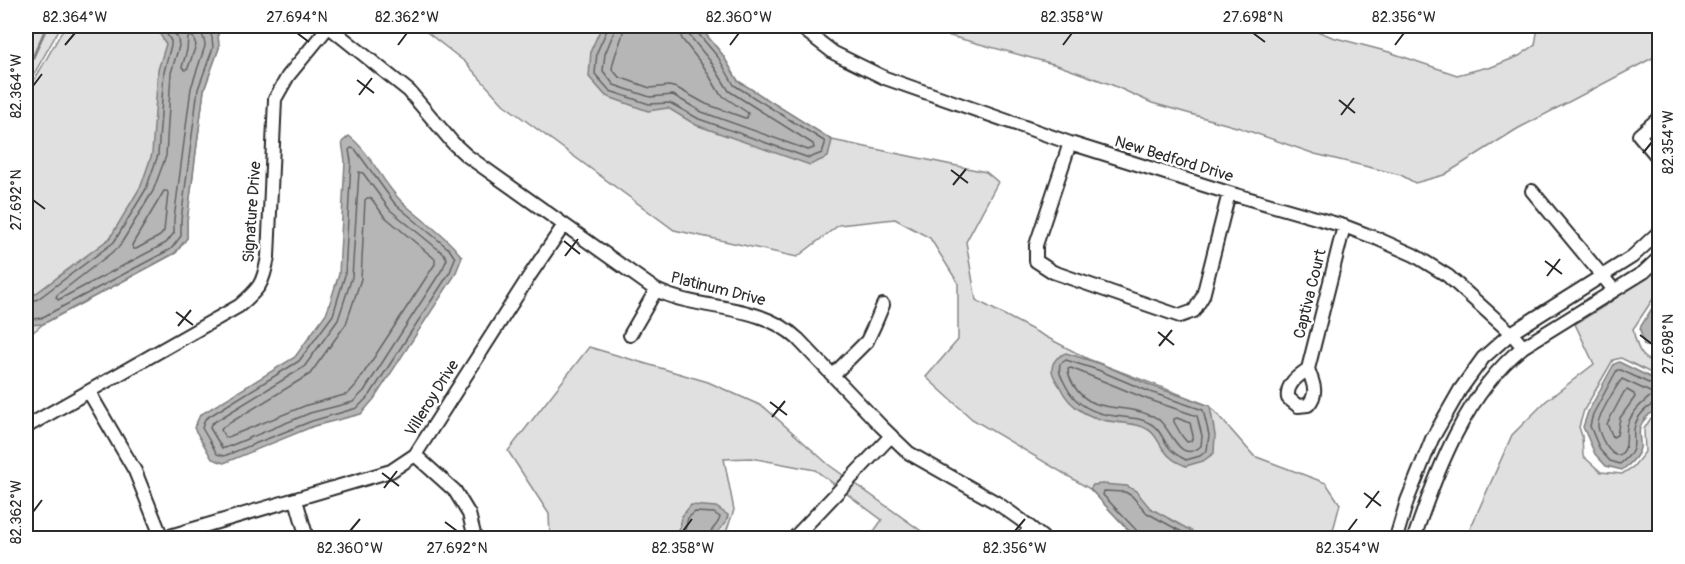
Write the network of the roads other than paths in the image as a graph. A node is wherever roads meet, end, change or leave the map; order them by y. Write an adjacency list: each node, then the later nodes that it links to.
1 (328, 26): 8 (street, Platinum Drive); 21 (street, Signature Drive)
2 (799, 26): 4 (street, New Bedford Drive)
3 (1659, 117): 5 (street)
4 (1070, 143): 7 (street, New Bedford Drive); 7 (street)
5 (1659, 160)
6 (1532, 191): 12 (street)
7 (1229, 193): 9 (street, New Bedford Drive)
8 (564, 225): 13 (street, Platinum Drive); 24 (street, Villeroy Drive)
9 (1344, 226): 16 (street, New Bedford Drive); 19 (street, Captiva Court)
10 (1659, 231): 12 (street)
11 (1659, 257): 14 (street)
12 (1602, 275): 14 (street); 16 (street)
13 (656, 290): 17 (street); 20 (street, Platinum Drive)
14 (1614, 290): 18 (street)
15 (883, 305): 20 (street)
16 (1511, 333): 18 (street, New Bedford Drive); 33 (street)
17 (630, 335)
18 (1523, 347): 34 (street)
19 (1308, 369)
20 (833, 375): 23 (street, Platinum Drive)
21 (89, 392): 22 (street, Signature Drive); 27 (street)
22 (26, 427)
23 (891, 436): 26 (street, Platinum Drive); 30 (street)
24 (415, 455): 25 (street, Villeroy Drive); 29 (street)
25 (296, 500): 27 (street, Villeroy Drive); 28 (street)
26 (1031, 528): 31 (street); 32 (street, Platinum Drive)
27 (163, 538)
28 (307, 538)
29 (475, 538)
30 (794, 538)
31 (1022, 538)
32 (1042, 538)
33 (1396, 538)
34 (1414, 538)

